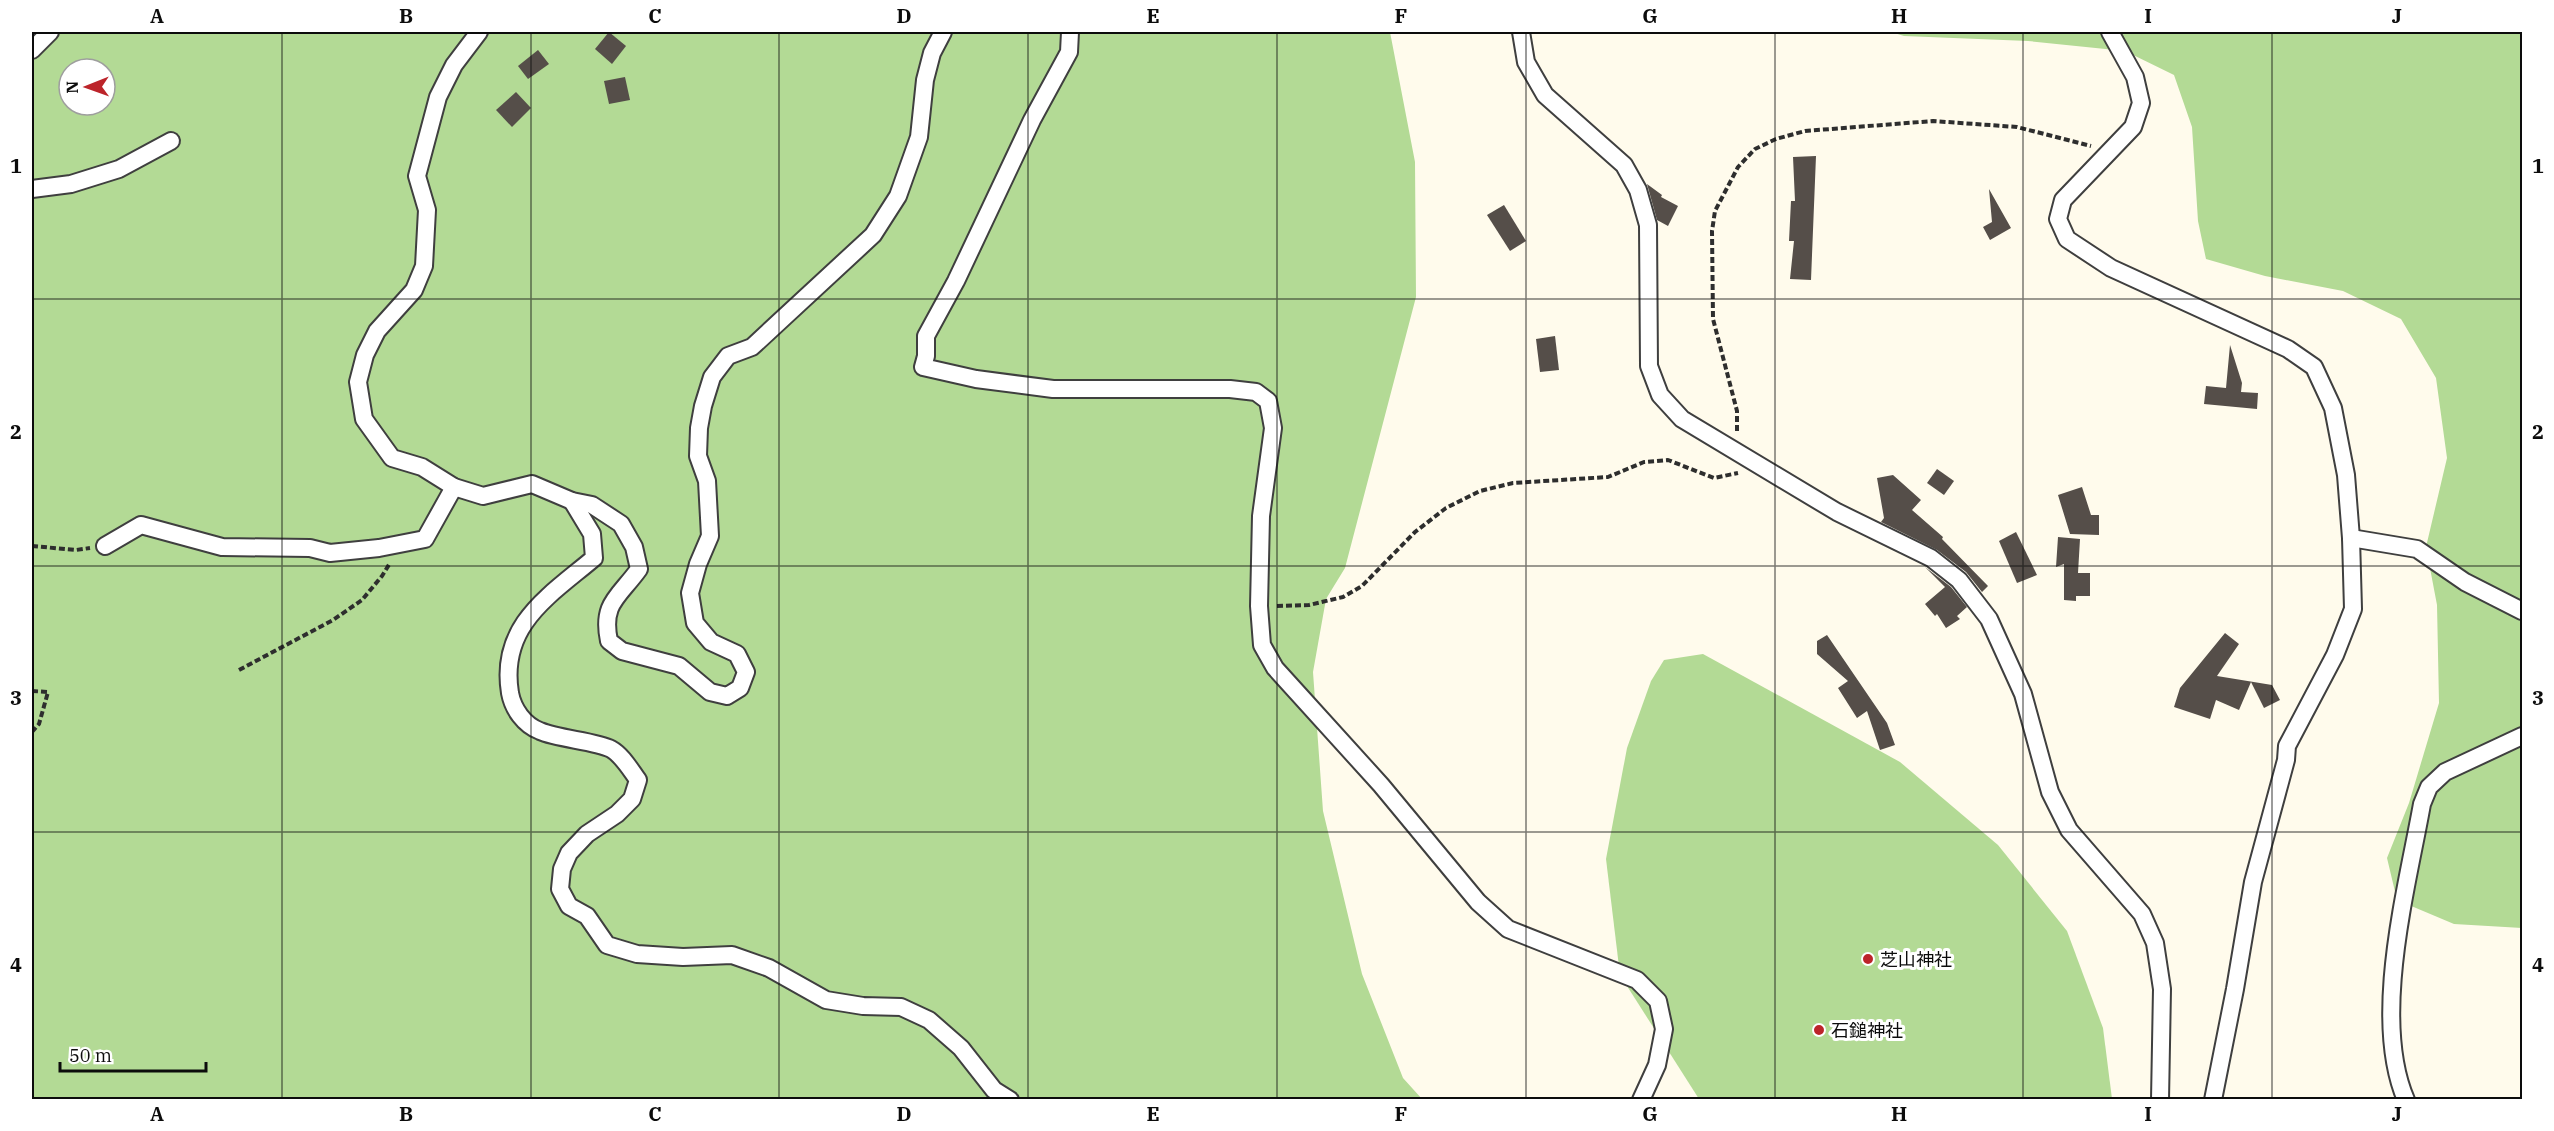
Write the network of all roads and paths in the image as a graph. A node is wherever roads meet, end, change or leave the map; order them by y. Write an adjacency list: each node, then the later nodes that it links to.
1 (50, 32): 7 (street)
2 (479, 32): 13 (street)
3 (943, 32): 14 (street)
4 (1070, 32): 19 (street)
5 (1521, 32): 11 (street)
6 (2110, 32): 9 (street)
7 (32, 50)
8 (171, 141): 10 (street)
9 (2109, 151): 11 (path); 15 (street)
10 (32, 189)
11 (1738, 450): 12 (street)
12 (1758, 464): 19 (path); 27 (street)
13 (454, 487): 14 (street); 16 (street)
14 (572, 501): 25 (street)
15 (2351, 538): 20 (street); 28 (street)
16 (401, 544): 18 (street); 21 (path)
17 (32, 546): 18 (path)
18 (105, 546)
19 (1259, 606): 26 (street)
20 (2523, 611)
21 (239, 670)
22 (32, 691): 23 (path)
23 (32, 732)
24 (2523, 736): 29 (street)
25 (1010, 1100)
26 (1641, 1100)
27 (2160, 1100)
28 (2213, 1100)
29 (2406, 1100)

